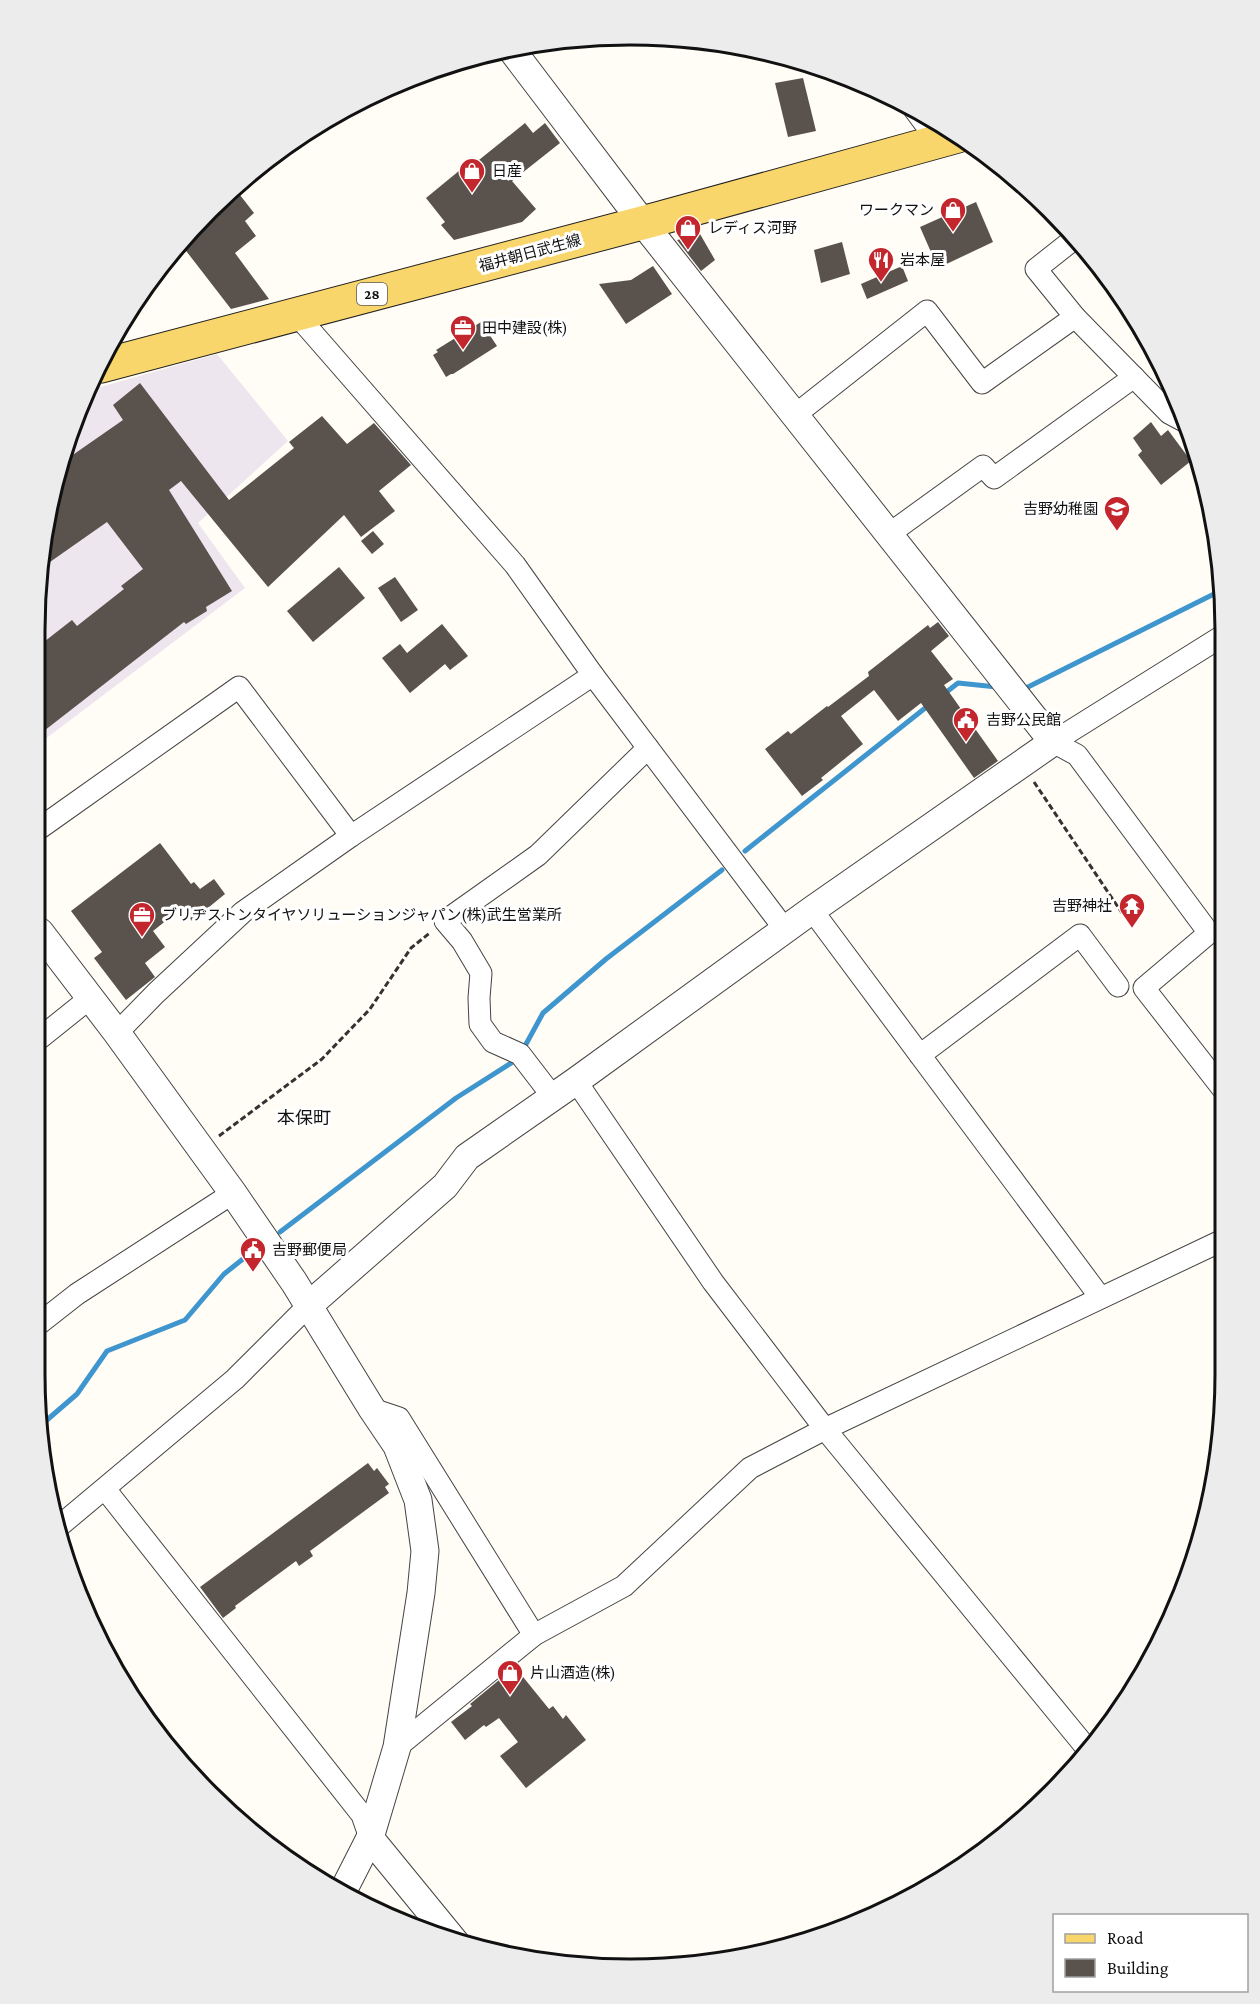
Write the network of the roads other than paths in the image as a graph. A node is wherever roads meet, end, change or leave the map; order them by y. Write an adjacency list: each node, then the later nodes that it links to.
1 (516, 56): 3 (street)
2 (946, 138): 3 (main road, 福井朝日武生線 / 28)
3 (643, 223): 5 (main road, 福井朝日武生線 / 28); 9 (street)
4 (1069, 243): 6 (street)
5 (296, 314): 7 (main road, 福井朝日武生線 / 28); 13 (street)
6 (1075, 317): 8 (street); 9 (street)
7 (109, 364)
8 (1134, 377): 10 (street); 11 (street)
9 (795, 415): 11 (street)
10 (1174, 416)
11 (889, 534): 14 (street)
12 (1215, 641): 14 (street)
13 (593, 675): 15 (street); 17 (street)
14 (1053, 742): 18 (street); 26 (street)
15 (648, 748): 19 (street); 28 (street)
16 (45, 824): 17 (street)
17 (351, 836): 23 (street)
18 (812, 910): 19 (street); 25 (street)
19 (786, 931): 27 (street)
20 (45, 939): 22 (street)
21 (1118, 986): 25 (street)
22 (90, 998): 23 (street); 24 (street)
23 (117, 1033): 29 (street)
24 (45, 1034)
25 (920, 1055): 31 (street)
26 (1215, 1079)
27 (576, 1081): 28 (street); 35 (street)
28 (553, 1097): 32 (street)
29 (233, 1193): 32 (street); 33 (street)
30 (1215, 1244): 31 (street)
31 (1100, 1297): 35 (street)
32 (308, 1306): 34 (street); 36 (street)
33 (45, 1319)
34 (372, 1409): 38 (street); 40 (street)
35 (825, 1429): 38 (street); 39 (street)
36 (105, 1489): 37 (street); 41 (street)
37 (64, 1522)
38 (534, 1635): 40 (street)
39 (1083, 1744)
40 (397, 1747): 41 (street)
41 (370, 1838): 42 (street); 43 (street)
42 (346, 1886)
43 (444, 1929)

